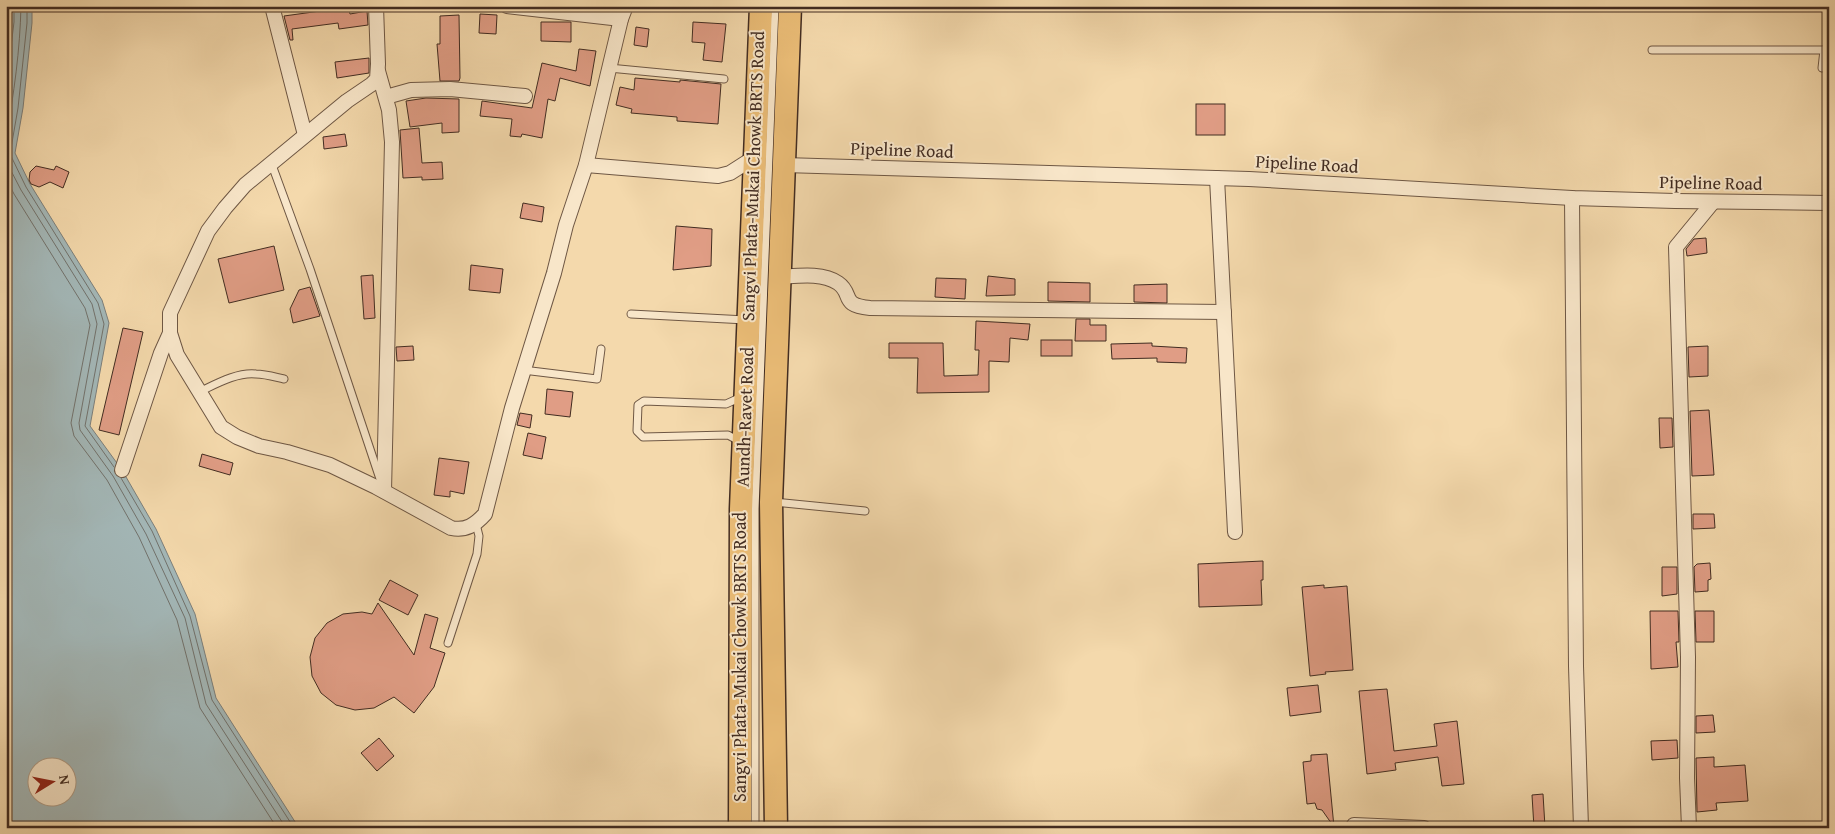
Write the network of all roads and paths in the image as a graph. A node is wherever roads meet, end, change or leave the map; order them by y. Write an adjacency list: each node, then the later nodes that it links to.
1 (272, 6): 16 (street)
2 (376, 6): 12 (street)
3 (507, 6): 7 (street)
4 (761, 6): 17 (main road, Aundh-Ravet Road)
5 (776, 6): 45 (lane, Sangvi Phata-Mukai Chowk BRTS Road)
6 (790, 6): 20 (main road, Aundh-Ravet Road)
7 (623, 13): 10 (street)
8 (1652, 50): 9 (lane)
9 (1826, 50): 11 (lane)
10 (608, 68): 13 (lane); 19 (street)
11 (1822, 68)
12 (378, 71): 14 (street); 16 (street)
13 (724, 78)
14 (386, 96): 15 (street); 37 (street)
15 (525, 96)
16 (305, 135): 18 (street)
17 (755, 157): 19 (street); 28 (main road, Aundh-Ravet Road)
18 (272, 165): 29 (street); 37 (lane)
19 (586, 165): 31 (street)
20 (784, 165): 21 (street, Pipeline Road); 25 (main road, Aundh-Ravet Road)
21 (1217, 178): 22 (street, Pipeline Road); 26 (street)
22 (1572, 198): 23 (street, Pipeline Road); 48 (street)
23 (1713, 202): 24 (street, Pipeline Road); 49 (street)
24 (1829, 203)
25 (779, 277): 26 (street); 38 (main road, Aundh-Ravet Road)
26 (1224, 312): 41 (street)
27 (631, 314): 28 (lane)
28 (749, 320): 33 (main road, Aundh-Ravet Road)
29 (170, 333): 34 (street); 36 (street)
30 (600, 349): 31 (lane)
31 (523, 370): 40 (street)
32 (284, 379): 34 (lane)
33 (746, 388): 35 (main road, Aundh-Ravet Road); 35 (lane)
34 (199, 392): 37 (street)
35 (744, 443): 44 (main road, Aundh-Ravet Road)
36 (122, 470)
37 (384, 491): 40 (street)
38 (771, 502): 39 (lane); 46 (main road, Aundh-Ravet Road)
39 (865, 511)
40 (476, 524): 42 (lane)
41 (1235, 532)
42 (448, 643)
43 (1354, 825): 47 (street)
44 (740, 828)
45 (755, 828)
46 (776, 828)
47 (1424, 828)
48 (1581, 828)
49 (1689, 828)

